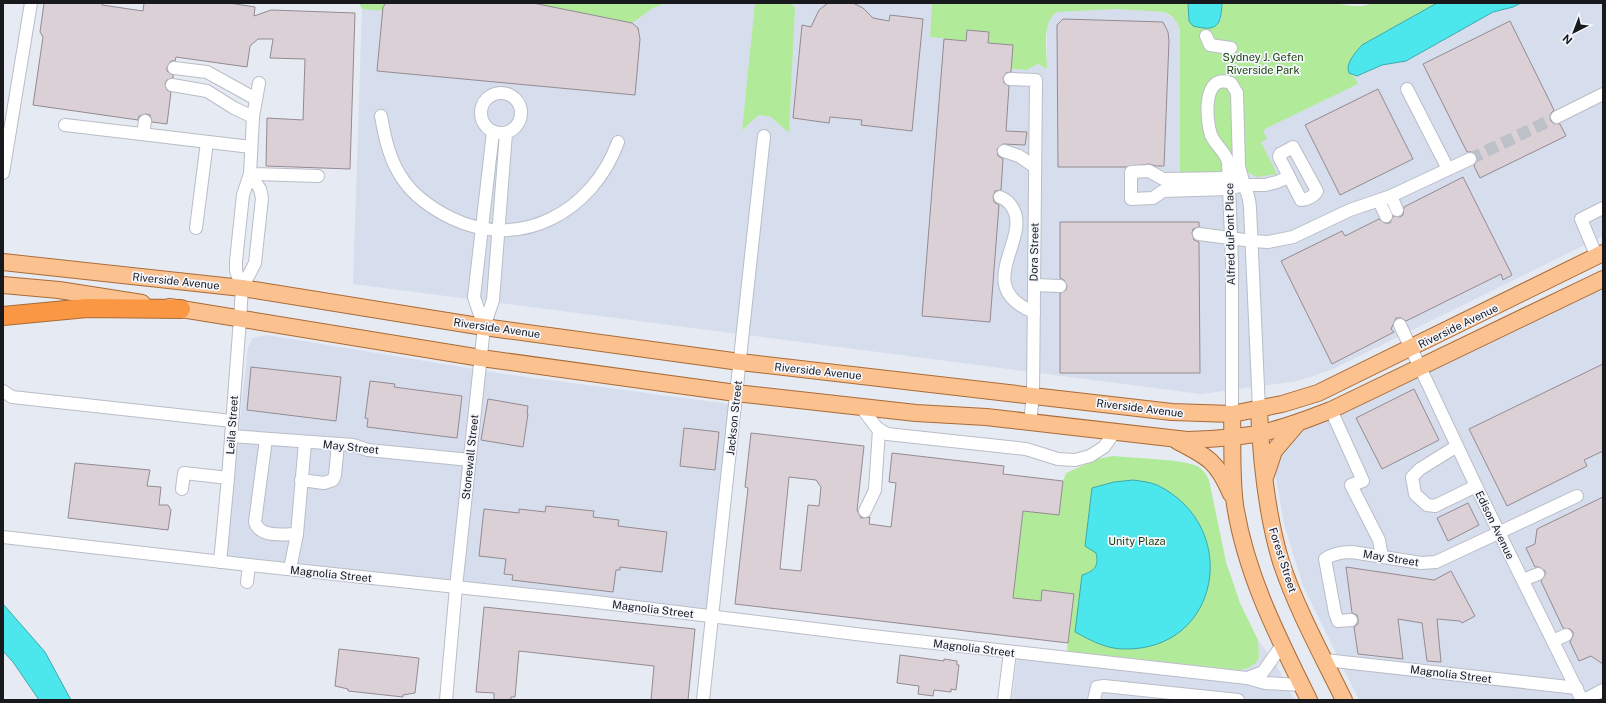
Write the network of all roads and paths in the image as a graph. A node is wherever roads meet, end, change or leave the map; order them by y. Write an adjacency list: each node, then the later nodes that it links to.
1 (31, 3): 27 (street)
2 (1206, 36): 3 (street)
3 (1231, 48)
4 (174, 68): 10 (street)
5 (1010, 79): 25 (street, Dora Street)
6 (259, 83): 10 (street)
7 (172, 85): 12 (street)
8 (1407, 89): 26 (street)
9 (1603, 94): 13 (street)
10 (256, 99): 12 (street)
11 (381, 116): 39 (street)
12 (253, 117): 22 (street)
13 (1557, 117)
14 (145, 120): 18 (street)
15 (65, 125): 18 (street)
16 (494, 132): 17 (street); 17 (street); 39 (street)
17 (506, 133): 40 (street)
18 (143, 134): 20 (street)
19 (764, 136): 60 (street, Jackson Street)
20 (207, 142): 22 (street); 38 (street)
21 (618, 142): 40 (street)
22 (251, 147): 28 (street)
23 (1004, 151): 25 (street)
24 (1470, 159): 26 (street)
25 (1035, 167): 47 (street, Dora Street)
26 (1448, 169): 34 (street)
27 (3, 173)
28 (250, 174): 29 (street); 50 (street); 50 (street)
29 (318, 176)
30 (1289, 177): 33 (street)
31 (1228, 183): 32 (street); 33 (street, Alfred duPont Place); 33 (street); 42 (street, Alfred duPont Place)
32 (1163, 185)
33 (1244, 185): 43 (street, Alfred duPont Place)
34 (1391, 196): 36 (street); 36 (street)
35 (1000, 197): 53 (street)
36 (1379, 201): 43 (street)
37 (1603, 208): 44 (street)
38 (196, 228)
39 (482, 229): 40 (street); 57 (street)
40 (498, 229): 57 (street)
41 (1199, 234): 42 (street)
42 (1231, 239): 43 (street); 68 (street, Alfred duPont Place)
43 (1252, 241): 66 (street, Alfred duPont Place)
44 (1600, 255): 51 (main road); 58 (main road, Riverside Avenue)
45 (4, 262): 50 (main road, Riverside Avenue)
46 (1603, 279): 51 (main road, Riverside Avenue)
47 (1034, 284): 49 (street); 53 (street, Dora Street)
48 (3, 285): 52 (main road, Riverside Avenue)
49 (1060, 286)
50 (242, 288): 55 (street, Leila Street); 57 (main road, Riverside Avenue)
51 (1578, 291): 61 (main road, Riverside Avenue)
52 (181, 309): 54 (highway); 55 (main road, Riverside Avenue)
53 (1034, 312): 64 (street, Dora Street)
54 (3, 316)
55 (240, 319): 59 (main road, Riverside Avenue); 69 (street, Leila Street)
56 (1400, 324): 58 (street, Edison Avenue)
57 (484, 327): 59 (street, Stonewall Street); 60 (main road, Riverside Avenue)
58 (1410, 349): 61 (street, Edison Avenue); 66 (main road, Riverside Avenue)
59 (481, 358): 63 (main road, Riverside Avenue); 82 (street, Stonewall Street)
60 (740, 362): 63 (street, Jackson Street); 64 (main road, Riverside Avenue)
61 (1419, 368): 67 (main road, Riverside Avenue); 81 (street, Edison Avenue)
62 (3, 391): 69 (street)
63 (736, 393): 65 (main road, Riverside Avenue); 102 (street, Jackson Street)
64 (1033, 395): 68 (main road, Riverside Avenue); 71 (street, Dora Street)
65 (860, 407): 71 (main road, Riverside Avenue); 72 (street)
66 (1259, 409): 68 (main road, Riverside Avenue); 74 (main road, Forest Street)
67 (1331, 410): 70 (main road, Riverside Avenue); 94 (street)
68 (1232, 414): 76 (main road)
69 (232, 421): 75 (street, Leila Street)
70 (1299, 422): 74 (main road, Riverside Avenue); 85 (main road)
71 (1030, 423): 73 (main road, Riverside Avenue)
72 (879, 430): 73 (street); 90 (street)
73 (1114, 433): 78 (main road, Riverside Avenue)
74 (1260, 433): 76 (main road, Riverside Avenue); 85 (main road, Forest Street)
75 (231, 436): 77 (street, May Street); 83 (street, Leila Street)
76 (1233, 437): 78 (main road, Riverside Avenue); 89 (main road)
77 (266, 439): 79 (street, May Street); 92 (street)
78 (1174, 439): 89 (main road)
79 (305, 443): 80 (street, May Street); 84 (street)
80 (338, 444): 82 (street, May Street); 84 (street)
81 (1458, 446): 86 (street, Edison Avenue); 86 (street)
82 (470, 460): 101 (street, Stonewall Street)
83 (228, 478): 87 (street); 95 (street, Leila Street)
84 (301, 480): 92 (street)
85 (1264, 480): 108 (main road, Forest Street)
86 (1476, 486): 91 (street, Edison Avenue)
87 (182, 489)
88 (1577, 496): 91 (street, May Street)
89 (1235, 503): 106 (main road)
90 (865, 511)
91 (1499, 533): 94 (street, May Street); 99 (street, Edison Avenue)
92 (297, 534): 97 (street)
93 (3, 537): 95 (street, Magnolia Street)
94 (1382, 557): 103 (street, May Street)
95 (220, 562): 96 (street, Magnolia Street)
96 (249, 565): 97 (street, Magnolia Street); 100 (street)
97 (290, 569): 101 (street, Magnolia Street)
98 (1538, 574): 99 (street)
99 (1523, 580): 105 (street, Edison Avenue)
100 (247, 582)
101 (456, 587): 102 (street, Magnolia Street); 113 (street, Stonewall Street)
102 (712, 616): 107 (street, Magnolia Street); 114 (street, Jackson Street)
103 (1351, 620)
104 (1566, 635): 105 (street)
105 (1553, 641): 111 (street, Edison Avenue)
106 (1282, 645): 109 (street); 110 (main road)
107 (1010, 652): 109 (street, Magnolia Street); 115 (street)
108 (1325, 660): 111 (street, Magnolia Street); 119 (main road, Forest Street)
109 (1247, 678): 110 (street, Magnolia Street)
110 (1302, 685): 118 (main road)
111 (1577, 688): 120 (street, Edison Avenue)
112 (1603, 690): 120 (street)
113 (446, 700)
114 (703, 700)
115 (1004, 700)
116 (1094, 700): 117 (street)
117 (1238, 700)
118 (1309, 700)
119 (1344, 700)
120 (1583, 700)

